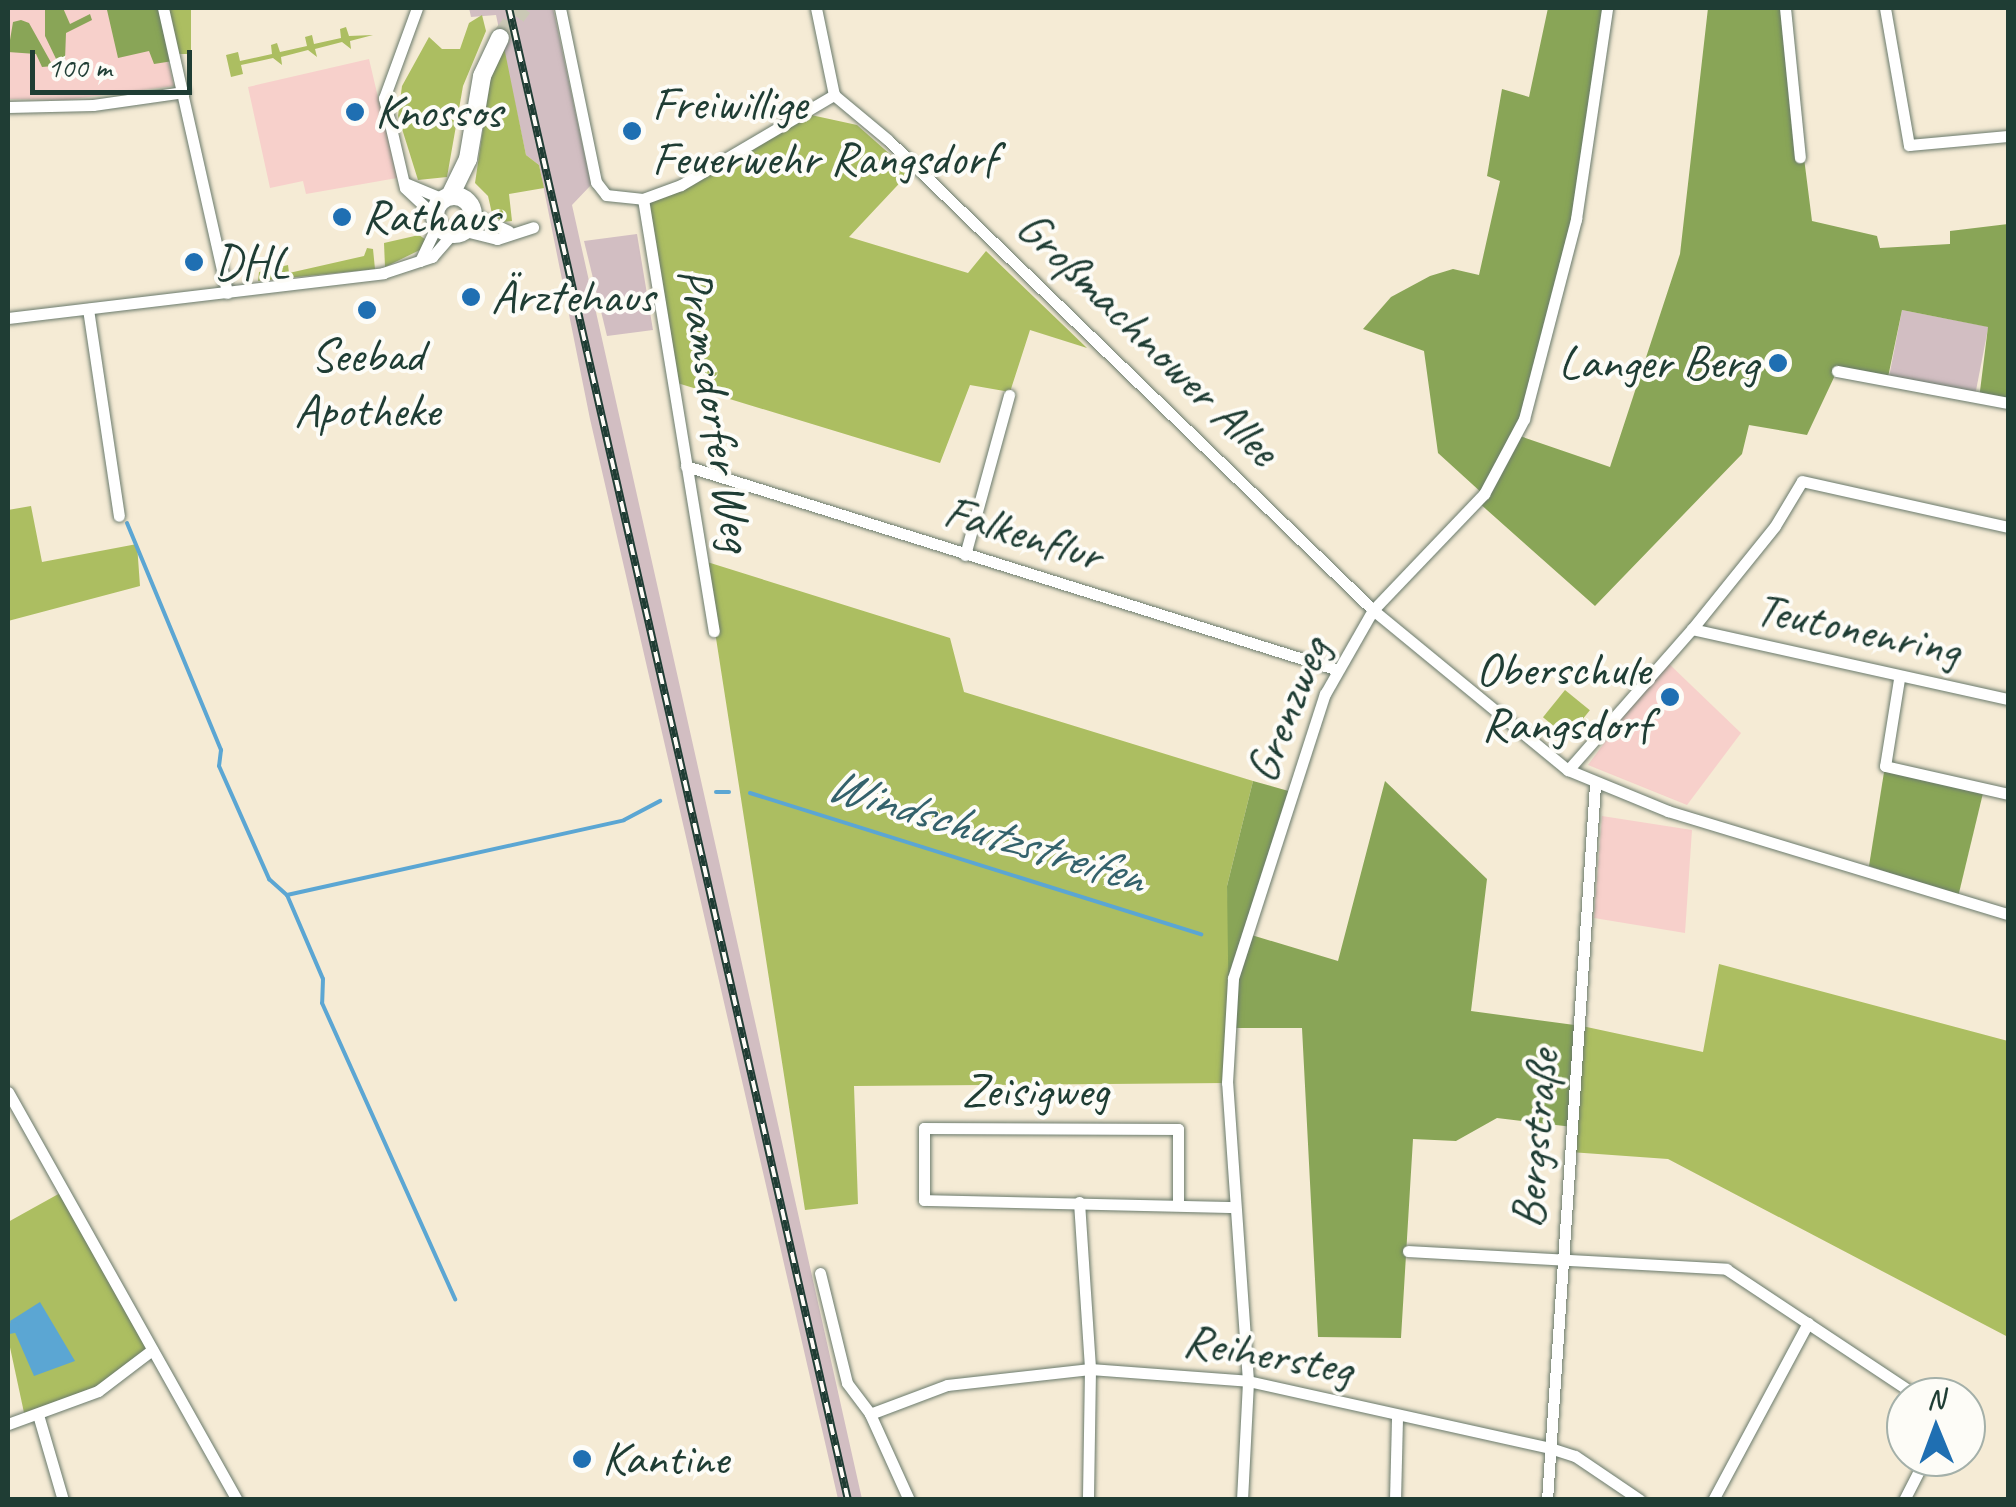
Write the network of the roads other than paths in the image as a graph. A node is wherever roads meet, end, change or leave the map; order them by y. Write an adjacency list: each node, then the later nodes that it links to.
1 (163, 8): 9 (street)
2 (418, 8): 15 (street)
3 (560, 8): 14 (street)
4 (816, 8): 10 (street)
5 (1608, 8): 27 (street, Grenzweg)
6 (1785, 8): 13 (street)
7 (1885, 8): 12 (street)
8 (500, 38): 15 (street)
9 (184, 92): 11 (street); 17 (street)
10 (834, 95): 14 (street); 27 (street, Großmachnower Allee)
11 (8, 107)
12 (2008, 136)
13 (1800, 157)
14 (643, 199): 23 (street, Pramsdorfer Weg)
15 (453, 215): 16 (street); 17 (street)
16 (528, 229)
17 (226, 293): 18 (street)
18 (88, 309): 19 (street); 24 (street)
19 (8, 318)
20 (1837, 371): 22 (street)
21 (1009, 395): 26 (street)
22 (2008, 403)
23 (686, 466): 26 (street, Falkenflur); 29 (street, Pramsdorfer Weg)
24 (120, 516)
25 (2008, 527): 28 (street, Teutonenring)
26 (965, 555): 30 (street, Falkenflur)
27 (1374, 610): 30 (street, Grenzweg); 33 (street, Großmachnower Allee)
28 (1692, 629): 31 (street, Teutonenring); 33 (street, Teutonenring)
29 (714, 631)
30 (1338, 670): 40 (street, Grenzweg)
31 (1899, 679): 32 (street, Teutonenring); 35 (street)
32 (2008, 699)
33 (1568, 770): 34 (street, Großmachnower Allee)
34 (1595, 784): 36 (street, Großmachnower Allee); 42 (street, Bergstraße)
35 (2008, 794)
36 (2008, 914)
37 (8, 1092): 45 (street)
38 (1079, 1202): 39 (street, Zeisigweg); 39 (street, Zeisigweg); 46 (street)
39 (1178, 1205): 40 (street, Zeisigweg)
40 (1234, 1207): 48 (street, Grenzweg)
41 (1408, 1252): 42 (street)
42 (1562, 1261): 44 (street); 53 (street, Bergstraße)
43 (820, 1273): 49 (street)
44 (1808, 1323): 47 (street); 63 (street)
45 (152, 1350): 51 (street); 56 (street)
46 (1090, 1369): 48 (street, Reihersteg); 49 (street, Reihersteg); 58 (street)
47 (1889, 1377)
48 (1248, 1381): 50 (street, Reihersteg); 59 (street, Grenzweg)
49 (870, 1414): 57 (street)
50 (1397, 1416): 53 (street, Reihersteg); 60 (street)
51 (39, 1418): 52 (street); 55 (street)
52 (8, 1424)
53 (1550, 1448): 61 (street, Bergstraße); 62 (street, Reihersteg)
54 (1916, 1477): 64 (street)
55 (63, 1500)
56 (237, 1500)
57 (908, 1500)
58 (1088, 1500)
59 (1242, 1500)
60 (1394, 1500)
61 (1547, 1500)
62 (1640, 1500)
63 (1713, 1500)
64 (1904, 1500)

